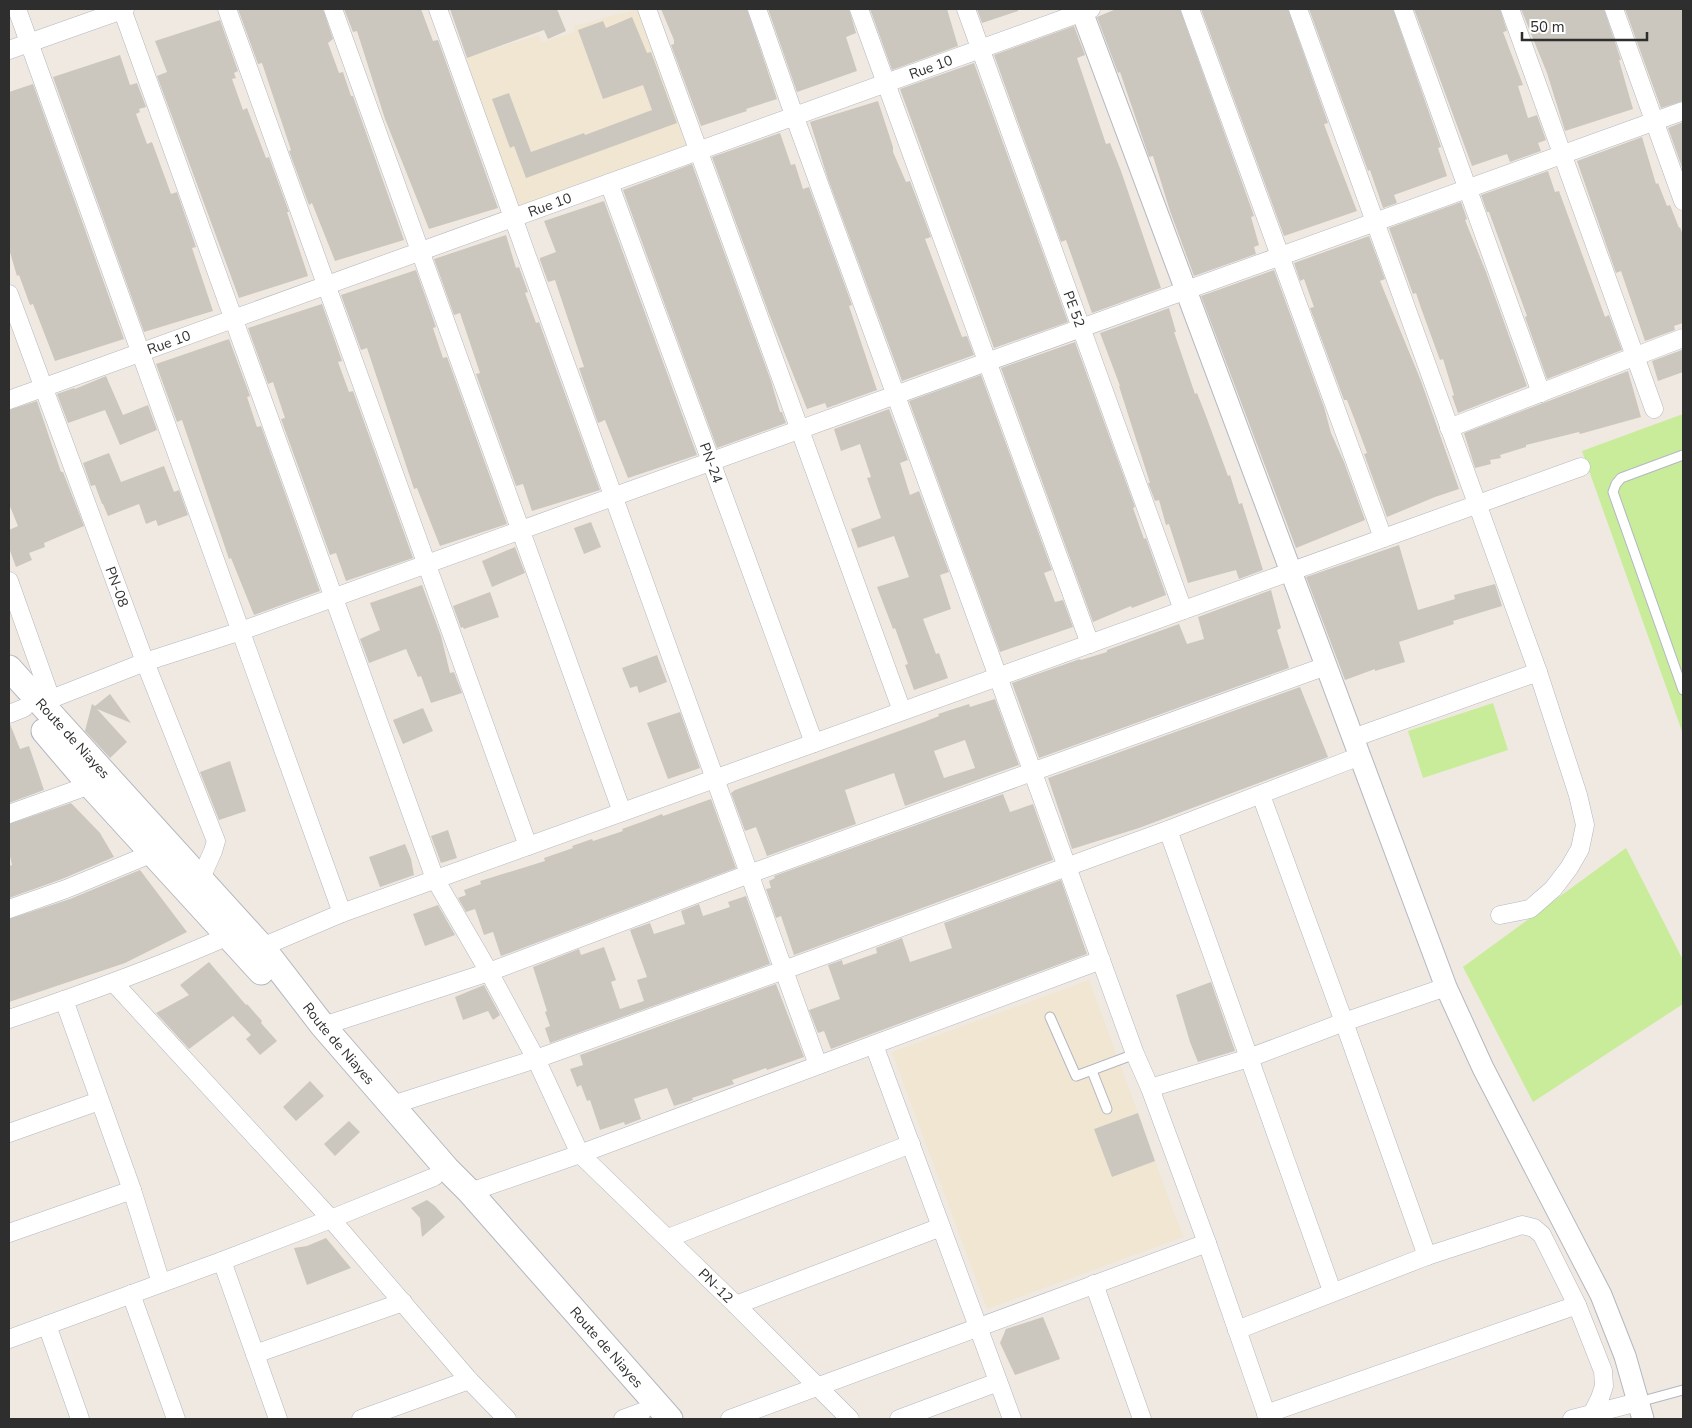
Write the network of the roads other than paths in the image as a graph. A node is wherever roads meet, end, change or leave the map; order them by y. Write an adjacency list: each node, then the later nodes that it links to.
1 (17, 9): 16 (street)
2 (123, 9): 16 (street); 35 (street)
3 (227, 9): 32 (street)
4 (333, 9): 30 (street)
5 (438, 9): 28 (street)
6 (647, 9): 23 (street)
7 (757, 9): 21 (street)
8 (859, 9): 19 (street)
9 (966, 9): 17 (street, PE 52)
10 (1190, 9): 31 (street)
11 (1298, 9): 29 (street)
12 (1403, 9): 26 (street)
13 (1510, 9): 24 (street)
14 (1614, 9): 22 (street)
15 (1085, 10): 17 (street, Rue 10); 33 (street)
16 (29, 43): 18 (street); 38 (street)
17 (980, 49): 19 (street, Rue 10); 36 (street, PE 52)
18 (9, 50)
19 (886, 83): 21 (street, Rue 10); 40 (street)
20 (1683, 111): 22 (street)
21 (794, 116): 23 (street, Rue 10); 43 (street)
22 (1655, 121): 24 (street); 27 (street)
23 (699, 151): 25 (street, Rue 10); 47 (street)
24 (1562, 155): 26 (street); 39 (street)
25 (609, 183): 28 (street, Rue 10); 49 (street, PN-24)
26 (1468, 189): 29 (street); 42 (street)
27 (1683, 201)
28 (513, 218): 30 (street, Rue 10); 51 (street)
29 (1375, 222): 31 (street); 46 (street)
30 (420, 251): 32 (street, Rue 10); 53 (street)
31 (1280, 256): 33 (street); 54 (street)
32 (326, 286): 35 (street, Rue 10); 55 (street)
33 (1186, 290): 36 (street); 56 (street)
34 (9, 294): 41 (street, PN-08)
35 (234, 319): 38 (street, Rue 10); 58 (street)
36 (1081, 328): 40 (street); 59 (street, PE 52)
37 (1683, 338): 39 (street)
38 (141, 353): 41 (street, Rue 10); 60 (street)
39 (1636, 358): 42 (street); 45 (street)
40 (988, 362): 43 (street); 61 (street)
41 (43, 388): 44 (street, Rue 10); 62 (street, PN-08)
42 (1542, 393): 46 (street)
43 (895, 394): 47 (street); 66 (street)
44 (9, 400)
45 (1654, 409)
46 (1450, 428): 52 (street)
47 (800, 429): 49 (street); 69 (street)
48 (1683, 455): 67 (lane)
49 (711, 462): 51 (street); 70 (street, PN-24)
50 (1580, 466): 52 (street)
51 (614, 496): 53 (street); 73 (street)
52 (1477, 504): 54 (street); 65 (street)
53 (520, 530): 55 (street); 76 (street)
54 (1383, 538): 56 (street)
55 (426, 564): 58 (street); 79 (street)
56 (1291, 571): 59 (street); 63 (street)
57 (9, 581): 68 (street)
58 (334, 597): 60 (street); 84 (street)
59 (1183, 610): 61 (street)
60 (240, 631): 62 (street); 86 (street)
61 (1090, 644): 66 (street)
62 (145, 662): 68 (street); 83 (street, PN-08)
63 (1326, 666): 71 (street); 72 (street)
64 (9, 668): 68 (main road, Route de Niayes)
65 (1538, 672): 71 (street); 87 (street)
66 (998, 676): 69 (street); 72 (street)
67 (1683, 690)
68 (27, 704): 74 (main road, Route de Niayes); 83 (main road, Route de Niayes)
69 (902, 711): 70 (street)
70 (814, 743): 73 (street)
71 (1357, 747): 75 (street); 94 (street)
72 (1032, 771): 81 (street); 82 (street)
73 (715, 778): 76 (street); 82 (street)
74 (90, 785): 77 (street); 80 (main road, Route de Niayes)
75 (1261, 795): 78 (street); 98 (street)
76 (622, 812): 79 (street)
77 (9, 814)
78 (1168, 830): 81 (street); 102 (street)
79 (528, 846): 84 (street)
80 (153, 853): 85 (street); 88 (main road, Route de Niayes)
81 (1067, 867): 90 (street); 91 (street)
82 (749, 874): 91 (street); 92 (street)
83 (201, 878): 89 (main road, Route de Niayes)
84 (435, 879): 86 (street); 92 (street)
85 (9, 909)
86 (342, 913): 89 (street)
87 (1500, 915)
88 (228, 936): 93 (street); 113 (main road, Route de Niayes)
89 (262, 948): 99 (main road, Route de Niayes)
90 (1101, 960): 100 (street); 101 (street)
91 (784, 970): 103 (street); 104 (street)
92 (489, 972): 99 (street); 103 (street)
93 (114, 983): 95 (street); 116 (street)
94 (1446, 987): 98 (street); 139 (street)
95 (64, 1000): 97 (street); 107 (street)
96 (1050, 1016): 105 (lane)
97 (9, 1019)
98 (1344, 1022): 102 (street); 121 (street)
99 (323, 1026): 108 (main road, Route de Niayes)
100 (874, 1045): 104 (street); 111 (street)
101 (1135, 1054): 105 (lane); 106 (street)
102 (1249, 1058): 106 (street); 125 (street)
103 (536, 1059): 108 (street); 112 (street)
104 (818, 1065): 112 (street)
105 (1092, 1071): 109 (lane)
106 (1150, 1088): 120 (street)
107 (99, 1101): 110 (street); 114 (street)
108 (392, 1105): 115 (main road, Route de Niayes)
109 (1107, 1108)
110 (9, 1133)
111 (911, 1144): 117 (street); 119 (street)
112 (580, 1154): 115 (street); 119 (street, PN-12)
113 (434, 1177): 116 (street); 141 (main road, Route de Niayes)
114 (132, 1190): 118 (street); 123 (street)
115 (470, 1192): 148 (main road, Route de Niayes)
116 (331, 1219): 122 (street); 127 (street)
117 (941, 1226): 128 (street); 131 (street)
118 (9, 1233)
119 (668, 1238): 128 (street, PN-12)
120 (1207, 1242): 124 (street); 132 (street)
121 (1426, 1256): 125 (street); 129 (street)
122 (222, 1261): 123 (street); 134 (street)
123 (161, 1283): 126 (street)
124 (1094, 1284): 131 (street); 153 (street)
125 (1332, 1291): 132 (street)
126 (131, 1294): 130 (street); 144 (street)
127 (403, 1302): 134 (street); 135 (street)
128 (736, 1305): 137 (street, PN-12)
129 (1578, 1305): 140 (street); 142 (street)
130 (47, 1325): 133 (street); 143 (street)
131 (978, 1327): 136 (street); 137 (street)
132 (1237, 1330): 142 (street)
133 (9, 1339)
134 (256, 1354): 145 (street)
135 (469, 1380): 146 (street); 147 (street)
136 (998, 1382): 151 (street); 152 (street)
137 (818, 1387): 149 (street); 150 (street, PN-12)
138 (1683, 1390): 139 (lane)
139 (1641, 1411): 140 (street)
140 (1592, 1414): 154 (street)
141 (637, 1417)
142 (1267, 1417)
143 (80, 1419)
144 (176, 1419)
145 (278, 1419)
146 (361, 1419)
147 (507, 1419)
148 (670, 1419)
149 (730, 1419)
150 (850, 1419)
151 (898, 1419)
152 (1012, 1419)
153 (1142, 1419)
154 (1572, 1419)

